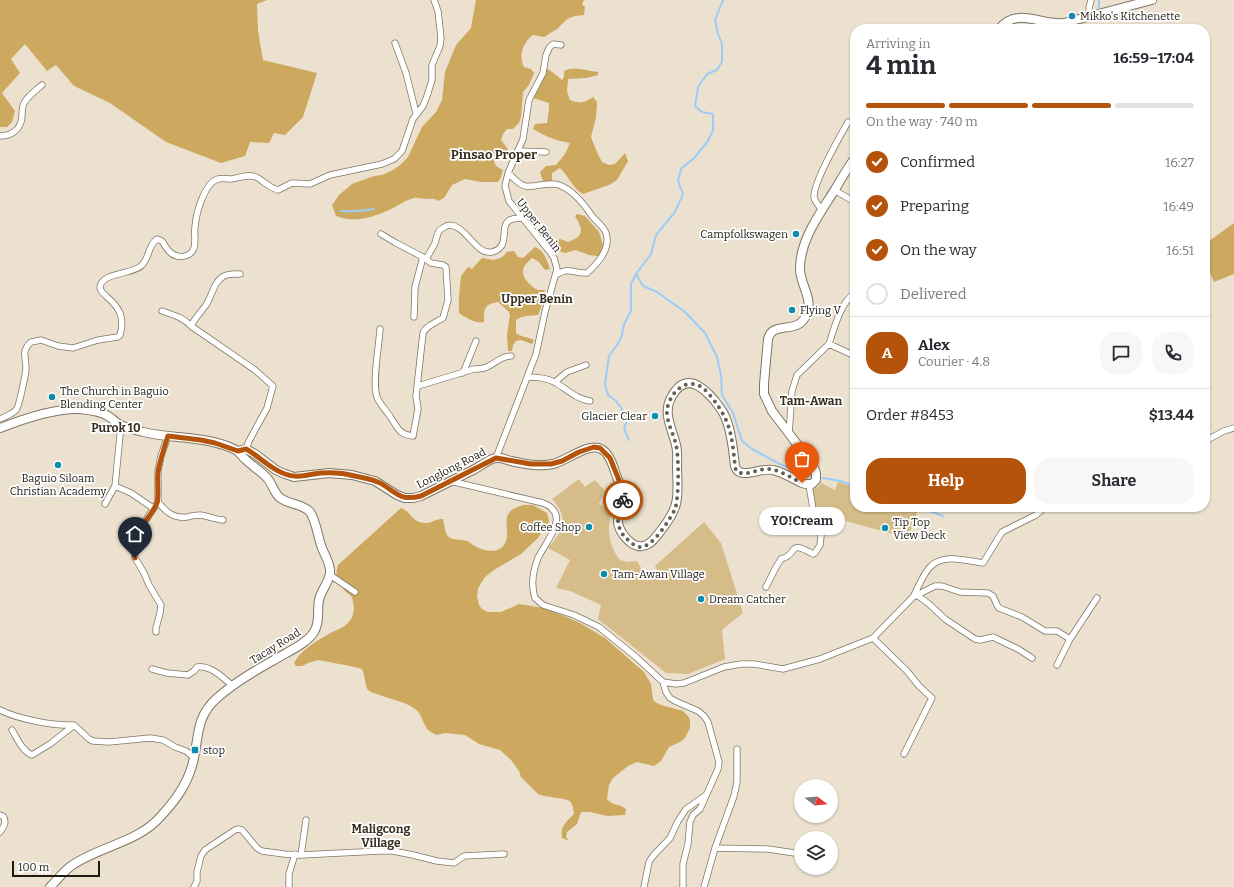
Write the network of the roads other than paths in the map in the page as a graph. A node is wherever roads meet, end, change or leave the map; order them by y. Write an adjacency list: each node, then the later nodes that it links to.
1 (434, 0): 11 (street)
2 (1091, 0): 4 (street)
3 (1152, 0): 4 (main road)
4 (1090, 17): 7 (main road)
5 (1003, 24): 6 (main road)
6 (1056, 24)
7 (1056, 24)
8 (395, 43): 11 (street)
9 (561, 45): 14 (street, Upper Benin)
10 (42, 85): 13 (street)
11 (416, 113): 41 (street)
12 (848, 122): 20 (street)
13 (0, 136)
14 (518, 151): 15 (street); 17 (street, Upper Benin)
15 (546, 152)
16 (850, 166): 18 (main road)
17 (508, 173): 21 (street, Upper Benin); 25 (street)
18 (834, 190): 19 (street); 20 (main road)
19 (850, 199)
20 (822, 210): 45 (main road)
21 (522, 218): 23 (street); 25 (street, Upper Benin)
22 (381, 234): 23 (street)
23 (424, 258): 28 (street); 39 (street)
24 (240, 274): 29 (street)
25 (556, 275): 37 (street, Upper Benin)
26 (850, 296): 32 (street)
27 (162, 312): 29 (street)
28 (414, 317)
29 (191, 326): 48 (street)
30 (380, 329): 39 (street)
31 (476, 341): 36 (street)
32 (828, 344): 33 (street); 45 (street)
33 (850, 354)
34 (511, 356): 36 (street)
35 (586, 365): 38 (street)
36 (463, 373): 39 (street)
37 (528, 376): 38 (street); 49 (street, Upper Benin)
38 (556, 382): 40 (street)
39 (418, 386)
40 (590, 401)
41 (0, 419)
42 (120, 425): 43 (main road); 46 (main road); 52 (street)
43 (0, 428)
44 (1234, 428): 47 (street)
45 (789, 434): 51 (main road)
46 (168, 436): 48 (main road); 53 (street)
47 (1210, 438)
48 (242, 450): 50 (main road, Longlong Road); 58 (main road)
49 (496, 458): 50 (main road, Longlong Road); 51 (main road)
50 (450, 481): 69 (street)
51 (809, 485): 59 (street)
52 (116, 486): 54 (street); 55 (street)
53 (158, 502): 55 (street); 57 (street)
54 (105, 504)
55 (153, 508): 63 (street)
56 (1039, 512): 61 (street)
57 (223, 520)
58 (330, 575): 60 (street); 70 (main road, Tacay Road)
59 (766, 587)
60 (355, 592)
61 (915, 596): 64 (street); 65 (street); 66 (street)
62 (1097, 598): 65 (street)
63 (156, 632)
64 (873, 638): 69 (street); 75 (street)
65 (1070, 639): 67 (street)
66 (1032, 658)
67 (1057, 665)
68 (152, 669): 70 (street)
69 (663, 682): 77 (street)
70 (233, 686): 76 (main road, Tacay Road)
71 (0, 710): 72 (street)
72 (74, 725): 73 (street); 76 (street)
73 (12, 730)
74 (737, 749): 81 (street)
75 (904, 754)
76 (194, 758): 85 (main road, Tacay Road)
77 (706, 795): 88 (street); 89 (street)
78 (0, 815): 80 (street)
79 (306, 820): 84 (street)
80 (0, 832)
81 (715, 848): 82 (street); 90 (street)
82 (794, 853)
83 (504, 854): 84 (street)
84 (298, 855): 86 (street); 87 (street)
85 (50, 887)
86 (194, 887)
87 (289, 887)
88 (644, 887)
89 (683, 887)
90 (704, 887)

